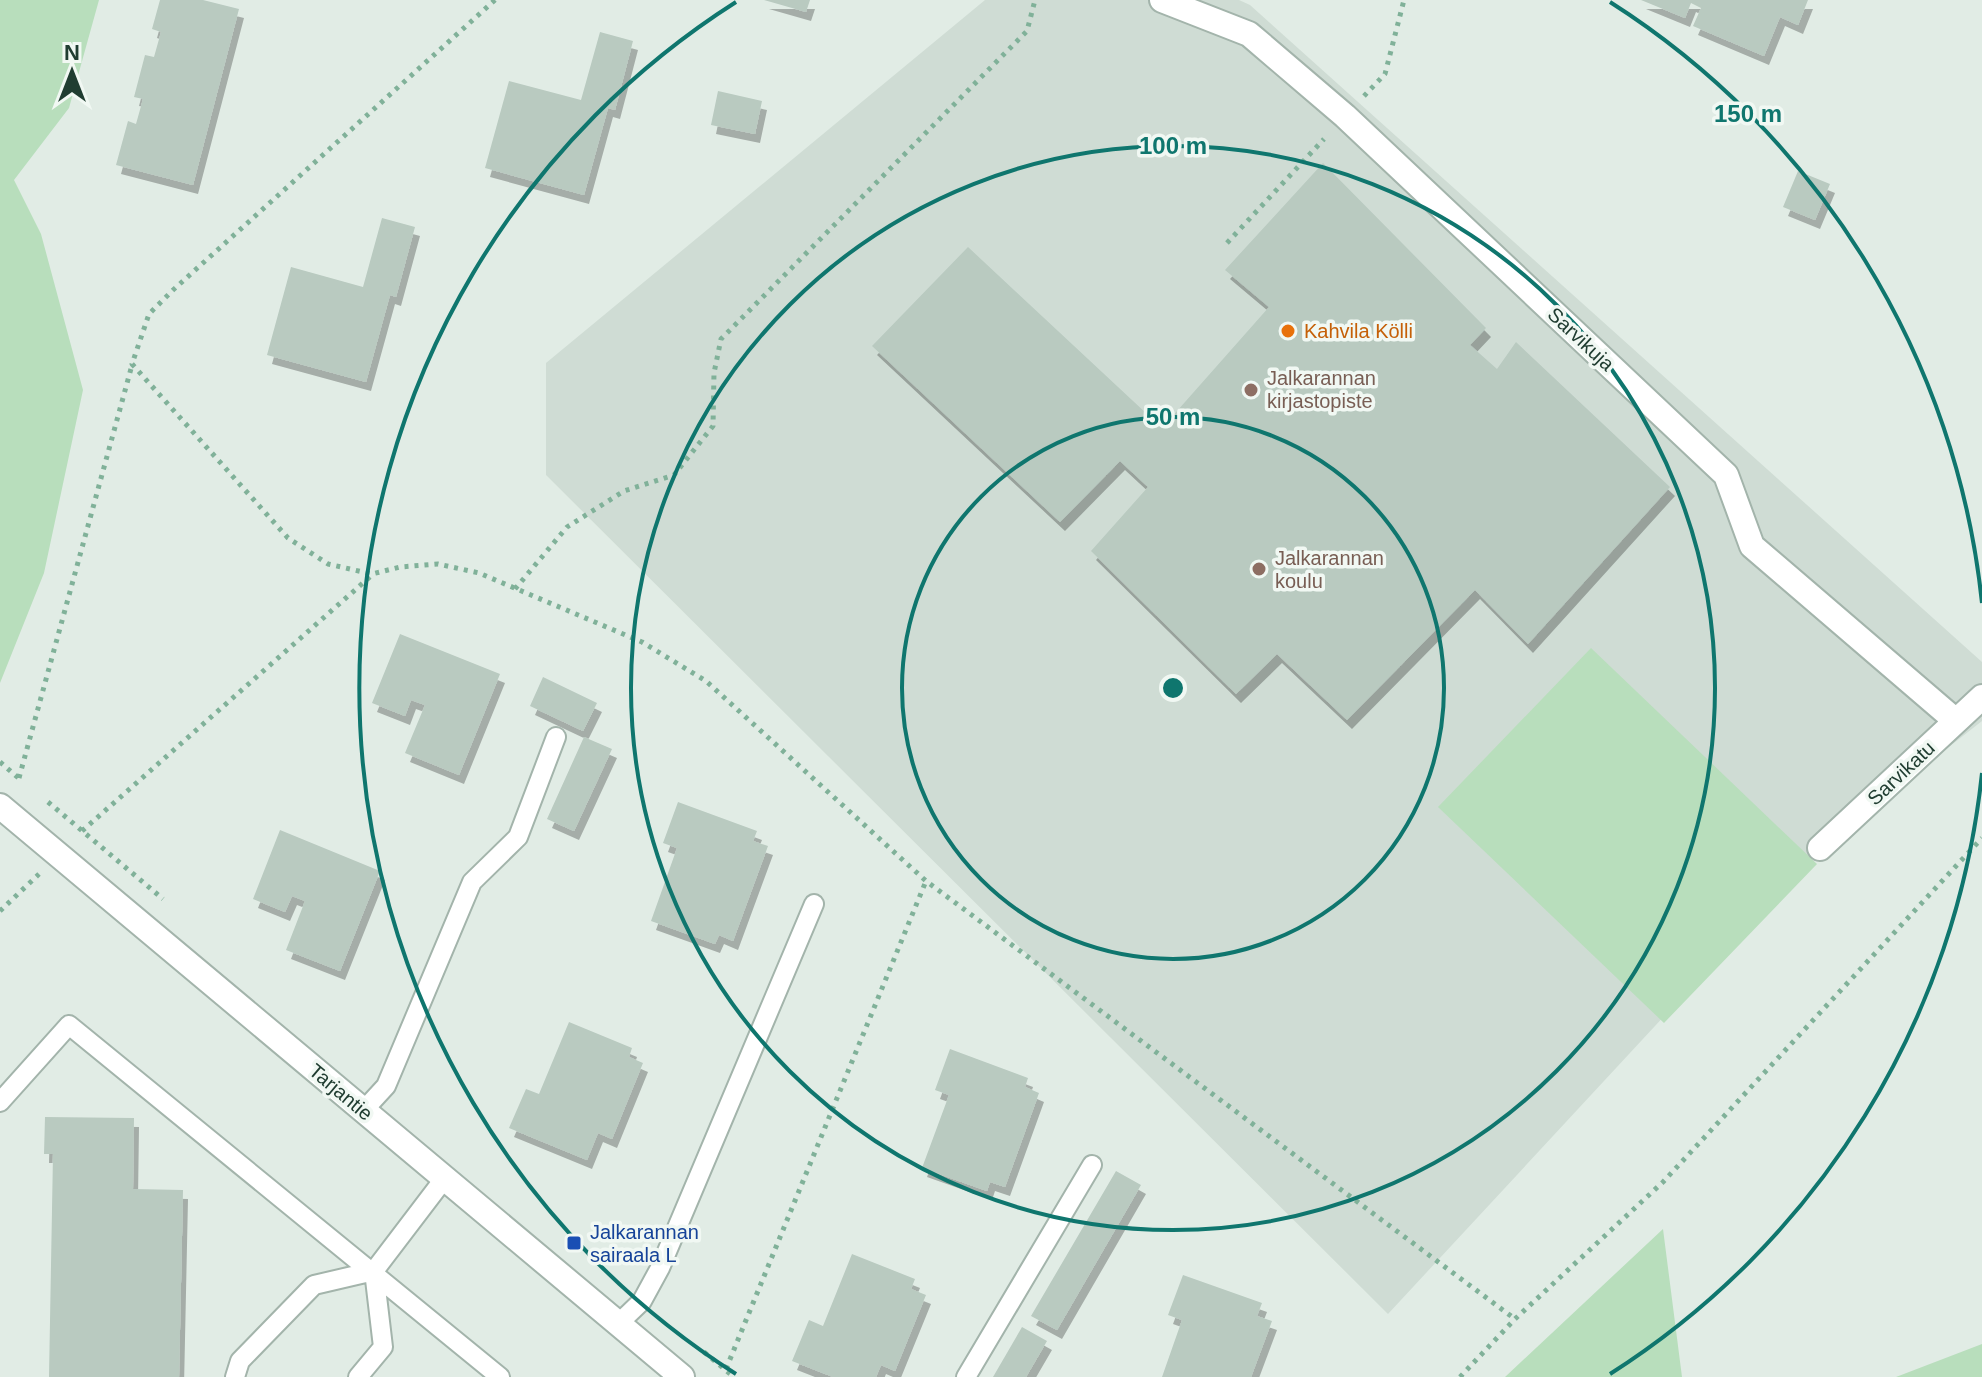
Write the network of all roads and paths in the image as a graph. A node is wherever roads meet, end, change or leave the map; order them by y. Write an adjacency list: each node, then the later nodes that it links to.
1 (495, 0): 4 (path)
2 (1035, 0): 6 (path)
3 (1162, 0): 8 (street, Sarvikuja)
4 (132, 364): 5 (path); 10 (path)
5 (372, 574): 6 (path); 12 (path)
6 (515, 589): 16 (path)
7 (1982, 697): 8 (street, Sarvikatu)
8 (1956, 721): 14 (street, Sarvikatu)
9 (556, 737): 20 (lane)
10 (19, 778)
11 (0, 806): 20 (street, Tarjantie)
12 (82, 831)
13 (1982, 838): 24 (path)
14 (1820, 848)
15 (40, 874): 18 (path)
16 (926, 881): 24 (path); 26 (path)
17 (814, 904): 25 (lane)
18 (0, 911)
19 (0, 1102): 23 (lane)
20 (363, 1111): 22 (street, Tarjantie)
21 (1092, 1165): 31 (lane)
22 (444, 1179): 23 (lane); 25 (street, Tarjantie)
23 (374, 1271): 27 (lane); 28 (lane); 29 (lane)
24 (1515, 1319): 32 (path)
25 (618, 1324): 30 (street, Tarjantie)
26 (725, 1369)
27 (235, 1377)
28 (358, 1377)
29 (500, 1377)
30 (682, 1377)
31 (966, 1377)
32 (1460, 1377)

